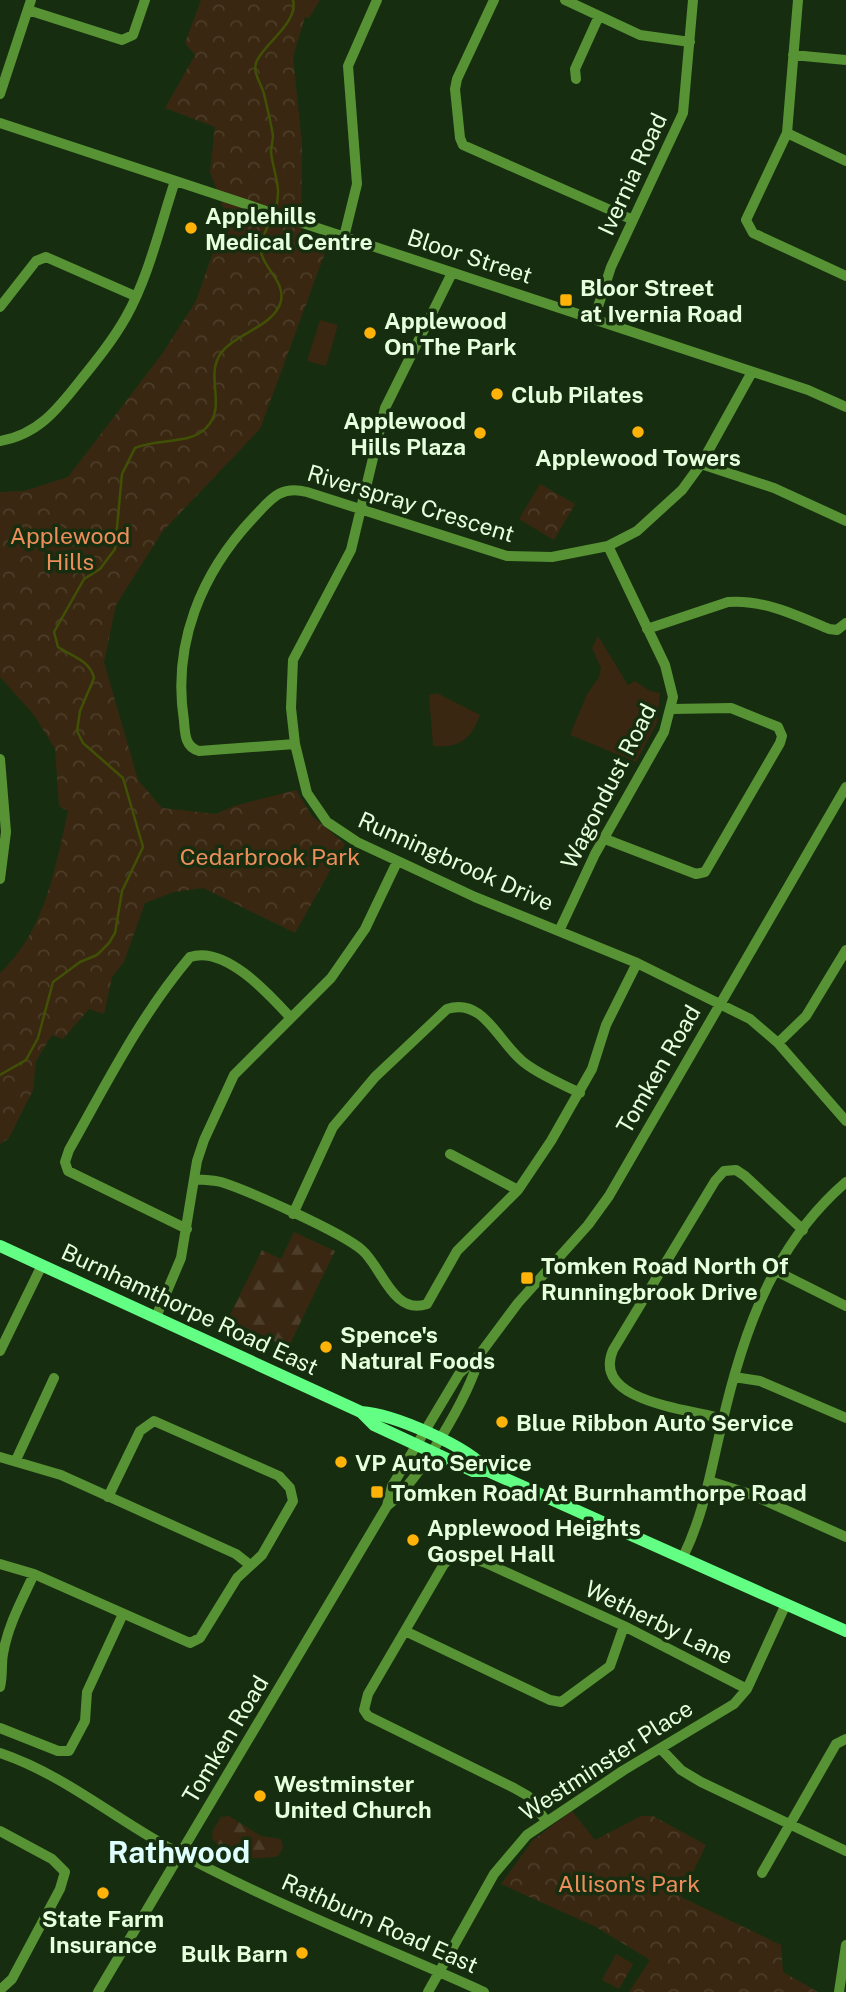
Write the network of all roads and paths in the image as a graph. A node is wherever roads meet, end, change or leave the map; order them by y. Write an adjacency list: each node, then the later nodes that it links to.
1 (145, 0): 7 (street)
2 (377, 0): 19 (street)
3 (494, 0): 18 (street)
4 (565, 0): 8 (street)
5 (693, 0): 9 (street, Ivernia Road)
6 (798, 0): 10 (street)
7 (30, 5): 13 (street)
8 (599, 16): 9 (street); 12 (street)
9 (690, 42): 18 (street, Ivernia Road)
10 (793, 55): 11 (street); 15 (street)
11 (846, 60)
12 (576, 79)
13 (0, 94)
14 (0, 123): 17 (street, Bloor Street)
15 (787, 133): 16 (street); 21 (street)
16 (846, 161)
17 (175, 181): 19 (street, Bloor Street); 22 (street)
18 (633, 220): 24 (street, Ivernia Road)
19 (344, 237): 20 (street, Bloor Street)
20 (452, 272): 24 (street, Bloor Street); 30 (street, Runningbrook Drive)
21 (846, 276)
22 (135, 296): 23 (street); 28 (street)
23 (0, 307)
24 (594, 319): 25 (street, Bloor Street)
25 (752, 372): 27 (street, Bloor Street); 29 (street, Riverspray Crescent)
26 (846, 392): 27 (street)
27 (843, 405)
28 (0, 441)
29 (701, 464): 31 (street); 32 (street, Riverspray Crescent)
30 (362, 511): 32 (street, Riverspray Crescent); 36 (street, Runningbrook Drive); 36 (street, Riverspray Crescent)
31 (846, 521)
32 (608, 546): 34 (street, Wagondust Road)
33 (846, 623): 34 (street)
34 (647, 629): 35 (street, Wagondust Road)
35 (672, 709): 39 (street, Wagondust Road); 39 (street)
36 (295, 744): 40 (street, Runningbrook Drive)
37 (0, 759): 41 (street)
38 (846, 787): 45 (street, Tomken Road)
39 (605, 839): 42 (street, Wagondust Road)
40 (397, 863): 42 (street, Runningbrook Drive); 46 (street)
41 (0, 879)
42 (560, 929): 44 (street, Runningbrook Drive)
43 (846, 950): 47 (street)
44 (637, 963): 45 (street, Runningbrook Drive); 48 (street)
45 (720, 1005): 47 (street, Runningbrook Drive); 63 (street, Tomken Road)
46 (290, 1017): 51 (street); 55 (street)
47 (778, 1043): 49 (street, Runningbrook Drive)
48 (580, 1093): 53 (street); 54 (street)
49 (846, 1121)
50 (450, 1154): 53 (street)
51 (194, 1179): 54 (street); 55 (street)
52 (846, 1182): 56 (street)
53 (518, 1190): 54 (street)
54 (293, 1214)
55 (187, 1229): 61 (street)
56 (803, 1230): 59 (street); 67 (street)
57 (0, 1246): 58 (main road, Burnhamthorpe Road East)
58 (42, 1265): 61 (main road, Burnhamthorpe Road East); 62 (street)
59 (776, 1271): 60 (street); 64 (street)
60 (846, 1306)
61 (156, 1317): 68 (main road, Burnhamthorpe Road East)
62 (0, 1351)
63 (480, 1354): 68 (street, Tomken Road); 69 (street, Tomken Road)
64 (734, 1377): 66 (street); 67 (street)
65 (54, 1378): 71 (street)
66 (846, 1418)
67 (723, 1419): 72 (street)
68 (420, 1439): 69 (main road, Burnhamthorpe Road East); 74 (street, Tomken Road)
69 (434, 1445): 74 (street, Tomken Road); 76 (main road, Burnhamthorpe Road East)
70 (0, 1457): 71 (street)
71 (16, 1460): 73 (street)
72 (709, 1481): 75 (street); 76 (street)
73 (108, 1497): 78 (street); 78 (street)
74 (387, 1506): 95 (street, Tomken Road)
75 (846, 1537)
76 (684, 1557): 80 (main road, Burnhamthorpe Road East)
77 (0, 1564): 79 (street)
78 (250, 1565): 81 (street)
79 (34, 1574): 81 (street); 85 (street)
80 (786, 1604): 84 (main road, Burnhamthorpe Road East); 86 (street, Westminster Place)
81 (123, 1614): 87 (street)
82 (624, 1626): 83 (street); 83 (street, Wetherby Lane); 86 (street, Wetherby Lane)
83 (405, 1631): 91 (street, Wetherby Lane)
84 (846, 1631)
85 (0, 1687)
86 (747, 1689): 89 (street, Westminster Place)
87 (0, 1728)
88 (846, 1739): 92 (street)
89 (661, 1749): 91 (street, Westminster Place); 92 (street)
90 (0, 1753): 95 (street, Rathburn Road East)
91 (546, 1821): 98 (street, Westminster Place)
92 (790, 1824): 94 (street); 96 (street)
93 (0, 1831): 99 (street)
94 (846, 1851)
95 (181, 1853): 98 (street, Rathburn Road East); 100 (street, Tomken Road)
96 (762, 1873)
97 (846, 1945): 103 (street)
98 (440, 1972): 101 (street, Westminster Place); 102 (street, Rathburn Road East)
99 (0, 1990)
100 (98, 1992)
101 (428, 1992)
102 (484, 1992)
103 (839, 1992)

